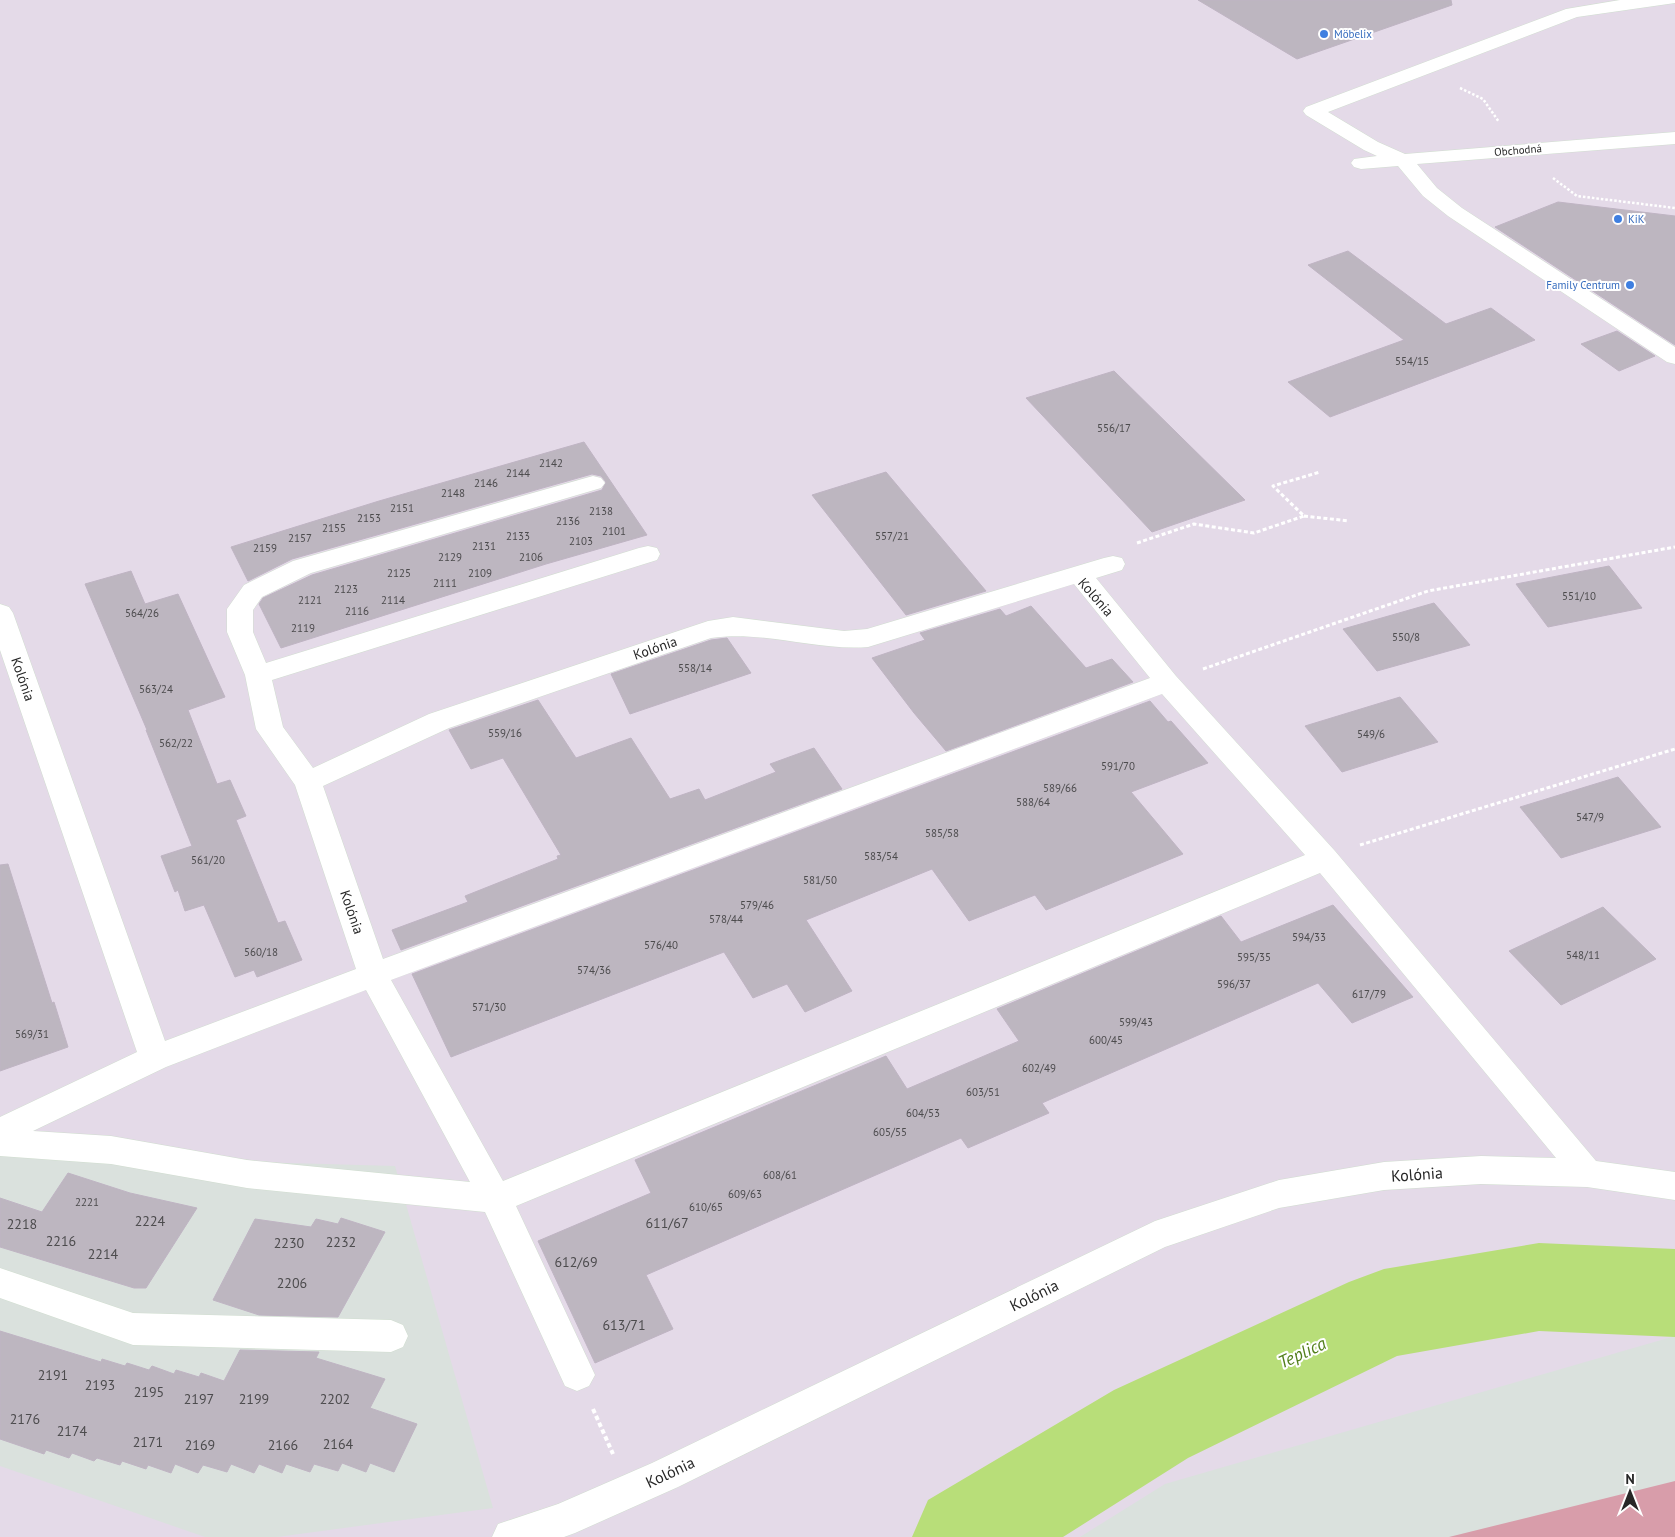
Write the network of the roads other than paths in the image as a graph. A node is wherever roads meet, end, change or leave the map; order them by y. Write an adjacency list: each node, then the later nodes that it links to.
1 (1668, 0): 3 (street)
2 (1675, 138): 3 (street, Obchodná)
3 (1403, 160): 4 (street, Obchodná); 5 (street)
4 (1361, 163)
5 (1675, 356)
6 (594, 483): 11 (street)
7 (648, 554): 11 (street)
8 (1113, 564): 9 (street)
9 (1080, 574): 12 (street, Kolónia); 13 (street, Kolónia)
10 (0, 612): 16 (street, Kolónia)
11 (258, 675): 13 (street)
12 (1167, 682): 14 (street, Kolónia); 15 (street)
13 (308, 782): 15 (street, Kolónia)
14 (1325, 859): 19 (street, Kolónia); 21 (street)
15 (373, 975): 16 (street); 21 (street, Kolónia)
16 (155, 1058): 17 (street)
17 (0, 1132)
18 (0, 1142): 21 (street)
19 (1587, 1174): 20 (street, Kolónia); 25 (street, Kolónia)
20 (1675, 1186)
21 (496, 1199): 24 (street, Kolónia)
22 (0, 1283): 23 (street)
23 (391, 1336)
24 (577, 1375)
25 (511, 1537)

